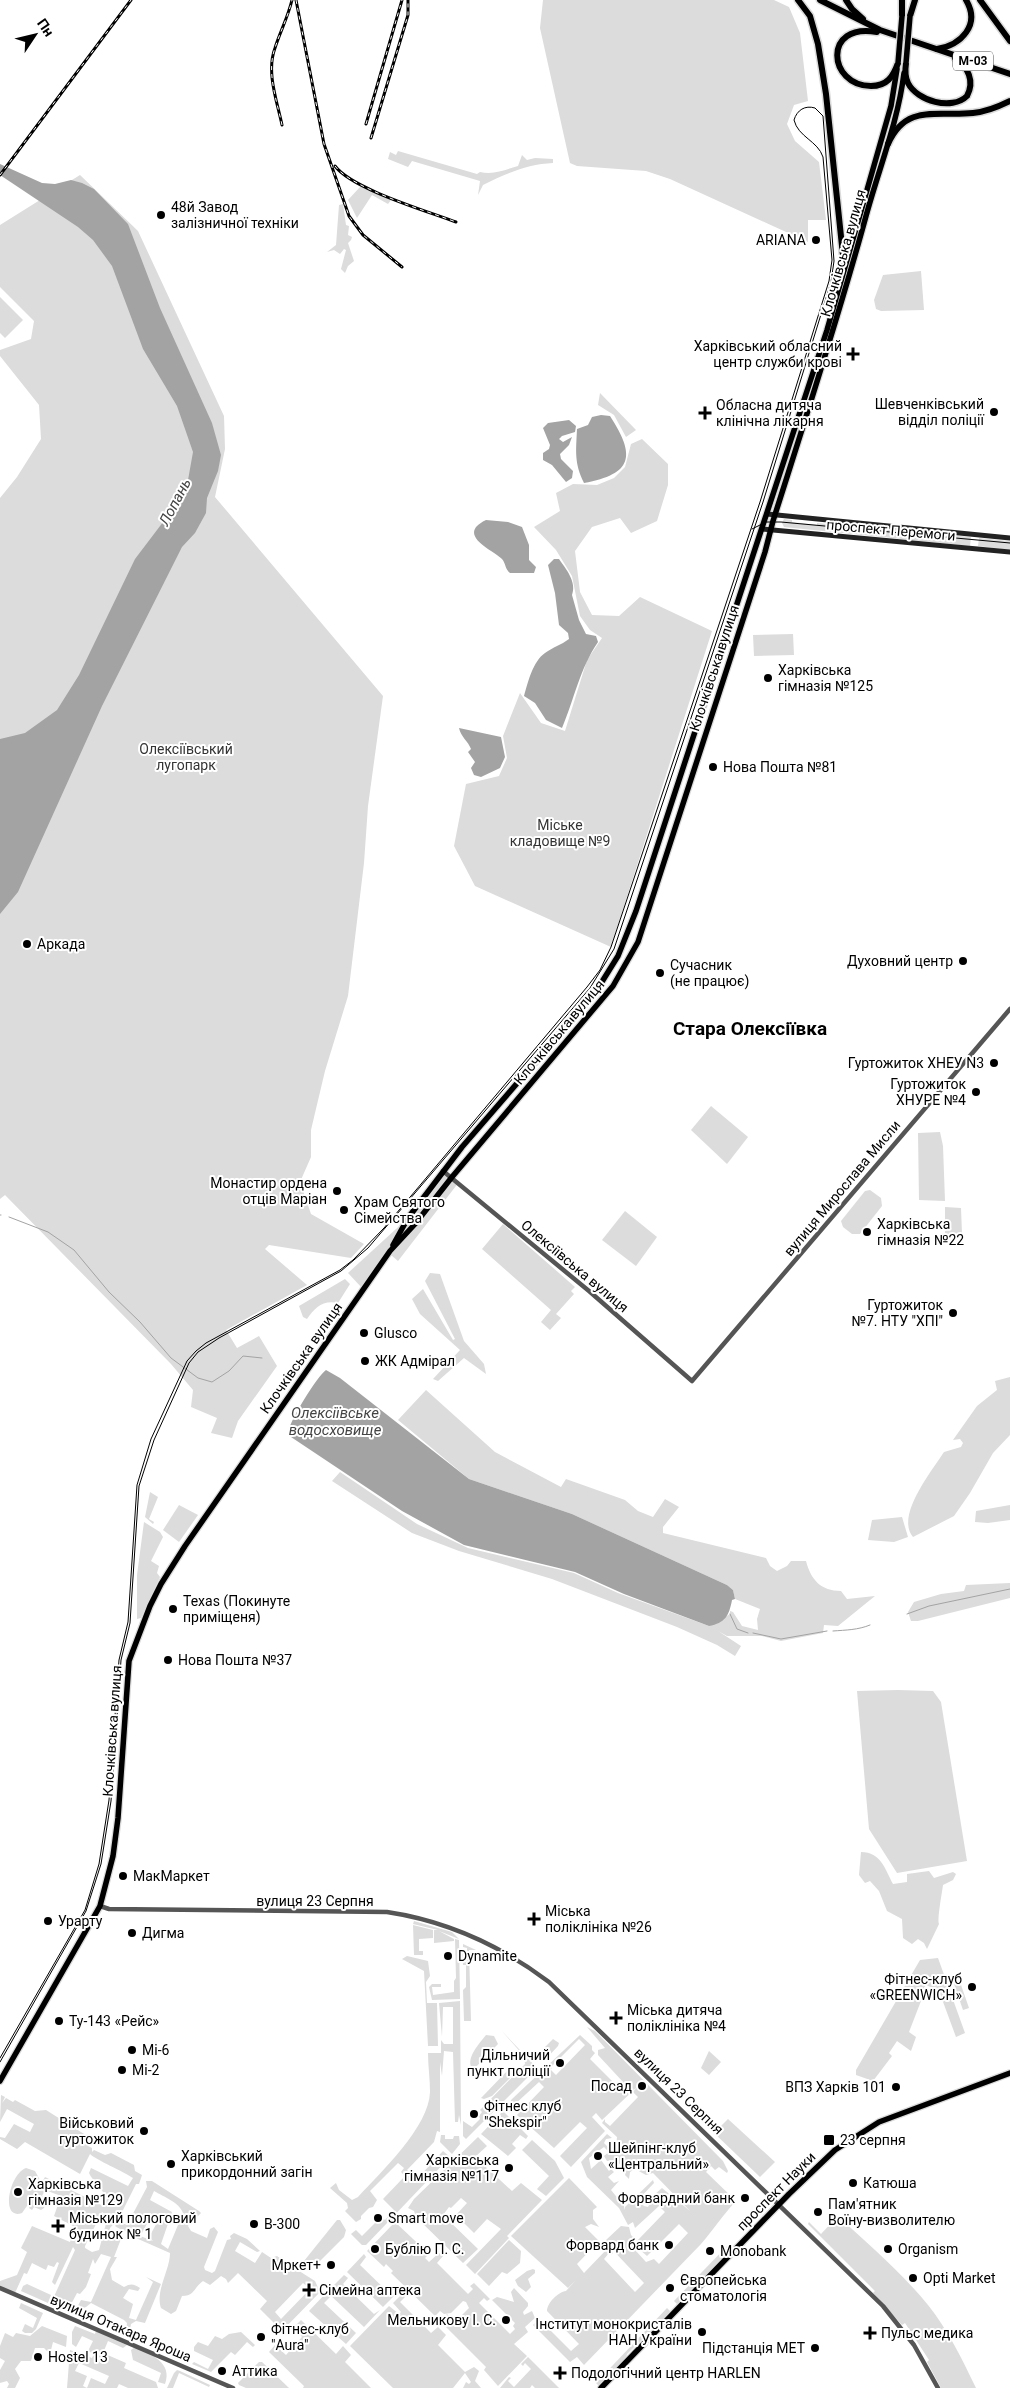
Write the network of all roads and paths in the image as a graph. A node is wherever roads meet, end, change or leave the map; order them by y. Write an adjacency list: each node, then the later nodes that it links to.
1 (798, 0): 19 (highway)
2 (820, 0): 11 (highway, М-03)
3 (846, 0): 11 (highway)
4 (902, 0): 9 (highway)
5 (911, 0): 10 (main road)
6 (915, 0): 10 (highway)
7 (966, 0): 13 (highway)
8 (980, 0): 12 (highway)
9 (902, 16): 14 (main road, Клочківська вулиця, bridge)
10 (910, 16): 15 (main road, Клочківська вулиця, bridge)
11 (891, 34): 13 (highway, М-03); 14 (highway)
12 (1010, 40)
13 (935, 49): 15 (highway); 16 (highway, М-03)
14 (898, 62): 19 (main road, Клочківська вулиця)
15 (906, 63): 18 (main road, Клочківська вулиця)
16 (1010, 74)
17 (1010, 101): 18 (highway)
18 (888, 144): 21 (main road, Клочківська вулиця)
19 (844, 265): 20 (main road, Клочківська вулиця)
20 (767, 514): 21 (main road, проспект Перемоги); 22 (main road, Клочківська вулиця)
21 (775, 515): 23 (main road, Клочківська вулиця); 24 (main road, проспект Перемоги)
22 (762, 529): 23 (main road, проспект Перемоги); 27 (main road, Клочківська вулиця)
23 (770, 530): 25 (main road, проспект Перемоги); 28 (main road, Клочківська вулиця)
24 (1010, 538)
25 (1010, 552)
26 (1010, 1009): 30 (street, вулиця Мирослава Мисли)
27 (443, 1170): 28 (street, Олексіївська вулиця); 29 (main road, Клочківська вулиця)
28 (452, 1177): 29 (main road, Клочківська вулиця); 30 (street, Олексіївська вулиця)
29 (390, 1252): 31 (main road, Клочківська вулиця)
30 (692, 1381)
31 (100, 1906): 33 (main road, Клочківська вулиця); 34 (street, вулиця 23 Серпня)
32 (1010, 2073): 34 (main road, проспект Науки)
33 (0, 2081)
34 (780, 2204): 37 (main road, проспект Науки); 38 (street, вулиця 23 Серпня)
35 (0, 2288): 36 (street, вулиця Отакара Яроша)
36 (233, 2388)
37 (601, 2388)
38 (938, 2388)

